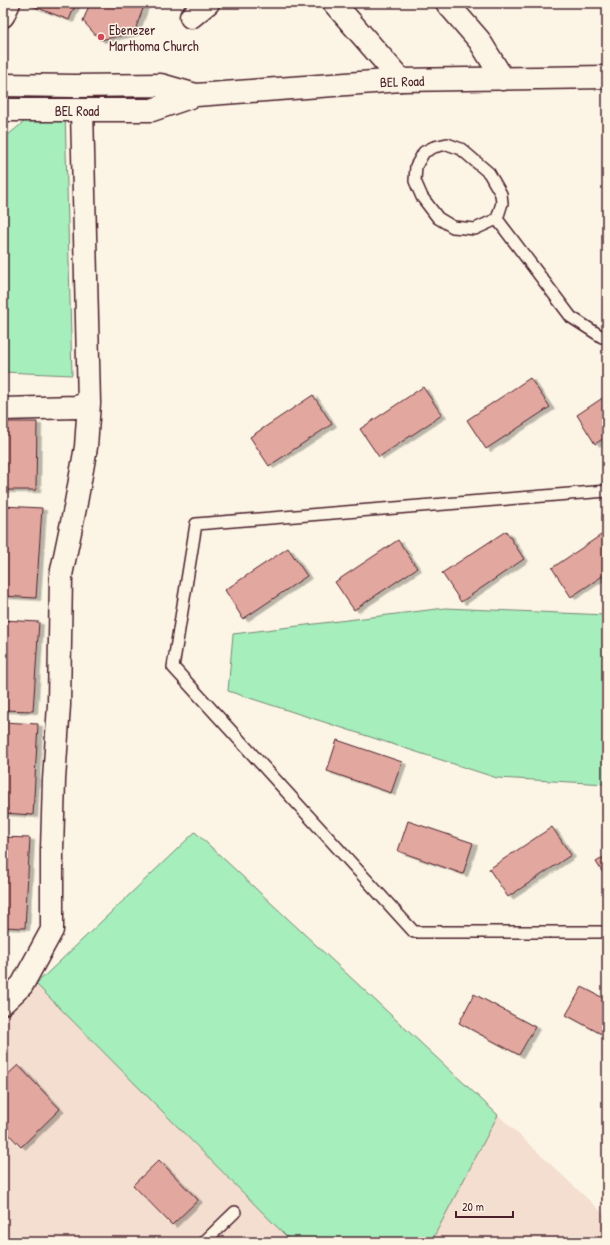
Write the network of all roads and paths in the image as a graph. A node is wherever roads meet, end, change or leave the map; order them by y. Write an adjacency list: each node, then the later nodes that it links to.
1 (9, 3): 5 (street)
2 (208, 3): 6 (street)
3 (334, 3): 9 (street)
4 (447, 3): 8 (street)
5 (3, 16)
6 (191, 17)
7 (607, 77): 8 (street, BEL Road)
8 (503, 79): 9 (street, BEL Road)
9 (401, 80): 11 (street, BEL Road)
10 (3, 85): 11 (street, BEL Road)
11 (196, 95): 13 (street, BEL Road)
12 (3, 110): 13 (street, BEL Road)
13 (77, 110): 17 (street)
14 (497, 219): 14 (lane); 15 (lane)
15 (607, 337)
16 (3, 409): 17 (street)
17 (84, 411): 18 (street); 21 (street)
18 (74, 458)
19 (607, 491): 20 (lane)
20 (607, 932)
21 (3, 1004)
22 (235, 1212): 23 (lane)
23 (204, 1242)

